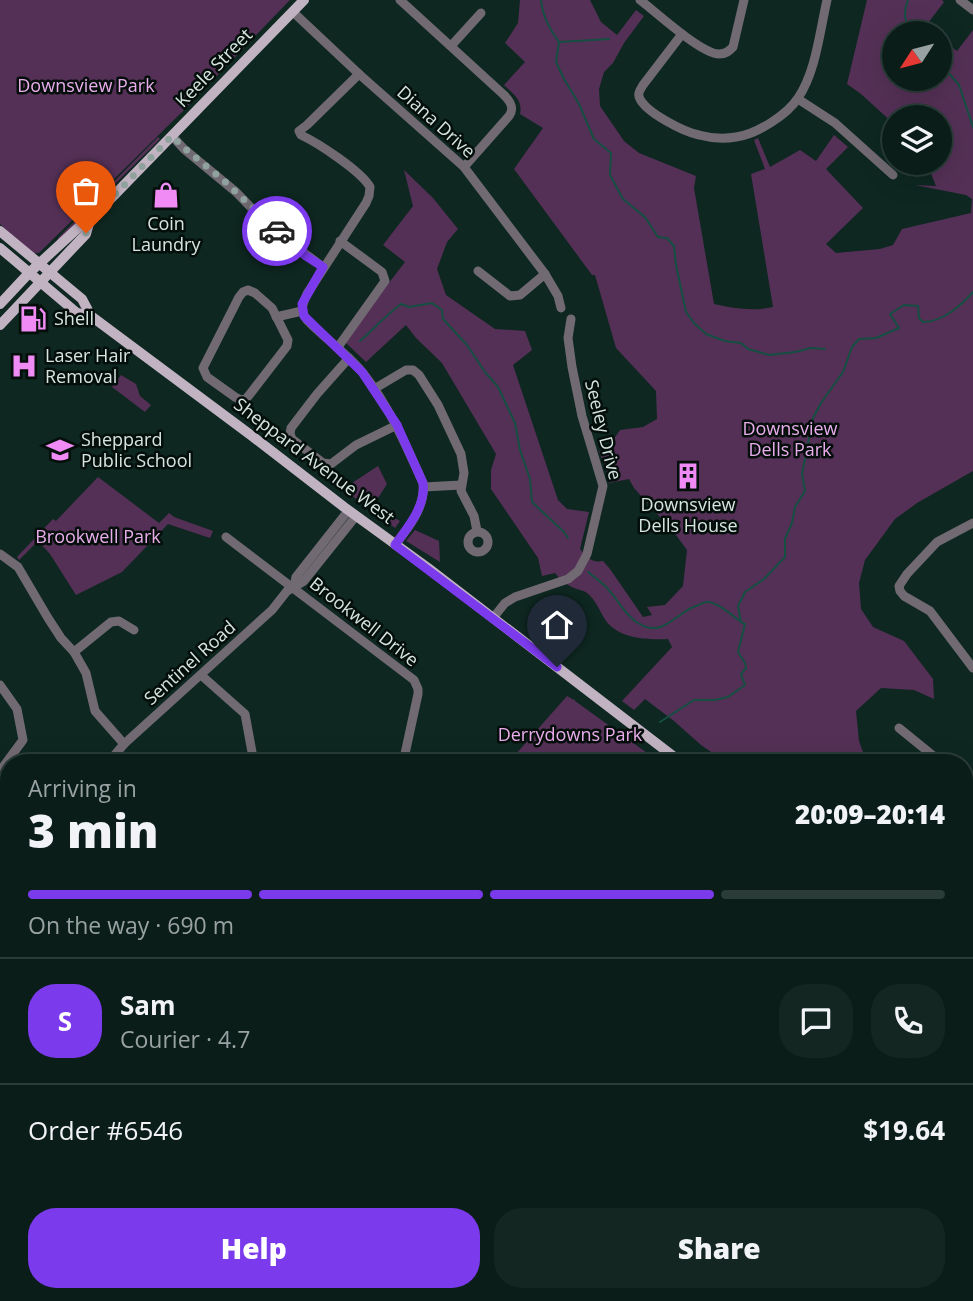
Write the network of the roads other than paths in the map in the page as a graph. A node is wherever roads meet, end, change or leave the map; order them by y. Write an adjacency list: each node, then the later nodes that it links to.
1 (304, 0): 8 (main road, Keele Street)
2 (400, 0): 11 (street)
3 (640, 0): 10 (street)
4 (744, 0): 10 (street)
5 (827, 0): 13 (street)
6 (961, 0): 7 (street)
7 (973, 10)
8 (293, 12): 12 (street, Diana Drive); 14 (main road, Keele Street)
9 (481, 13): 11 (street)
10 (682, 34): 13 (street)
11 (451, 46): 16 (street)
12 (359, 74): 16 (street, Diana Drive); 19 (street)
13 (798, 99): 15 (street)
14 (172, 136): 17 (main road, Keele Street); 22 (street)
15 (882, 165)
16 (464, 167): 26 (street, Diana Drive)
17 (90, 220): 21 (main road, Keele Street); 25 (main road, Keele Street)
18 (0, 232): 21 (main road, Sheppard Avenue West)
19 (340, 241): 22 (street); 35 (street)
20 (0, 248): 24 (main road, Sheppard Avenue West)
21 (40, 265): 24 (main road, Keele Street); 25 (main road, Sheppard Avenue West)
22 (323, 267): 30 (street)
23 (478, 271): 26 (street)
24 (29, 273): 27 (main road, Sheppard Avenue West); 28 (main road, Keele Street)
25 (50, 273): 27 (main road, Keele Street); 31 (main road, Sheppard Avenue West)
26 (545, 274): 29 (street, Diana Drive)
27 (42, 282): 31 (main road, Sheppard Avenue West); 34 (main road, Keele Street)
28 (0, 304)
29 (561, 308)
30 (302, 311): 32 (street); 35 (street)
31 (91, 316): 41 (main road, Sheppard Avenue West)
32 (276, 317): 32 (street)
33 (571, 319): 48 (street, Seeley Drive)
34 (0, 325)
35 (338, 347): 36 (street)
36 (349, 358): 37 (street); 38 (street)
37 (374, 389): 38 (street); 39 (street)
38 (397, 425): 40 (street)
39 (461, 485): 40 (street); 43 (street)
40 (424, 487): 45 (street)
41 (352, 513): 45 (main road, Sheppard Avenue West); 47 (street, Sentinel Road)
42 (973, 523): 51 (street)
43 (477, 531)
44 (226, 537): 47 (street)
45 (395, 545): 48 (main road, Sheppard Avenue West)
46 (0, 554): 50 (street)
47 (294, 587): 52 (street, Sentinel Road); 59 (street, Brookwell Drive)
48 (493, 618): 60 (main road, Sheppard Avenue West)
49 (134, 630): 50 (street)
50 (74, 652): 55 (street)
51 (973, 668)
52 (201, 675): 55 (street, Sentinel Road); 58 (street)
53 (0, 685): 56 (street)
54 (899, 728): 61 (street)
55 (124, 744): 57 (street, Sentinel Road)
56 (13, 754)
57 (116, 754)
58 (252, 754)
59 (405, 754)
60 (670, 754)
61 (931, 754)

